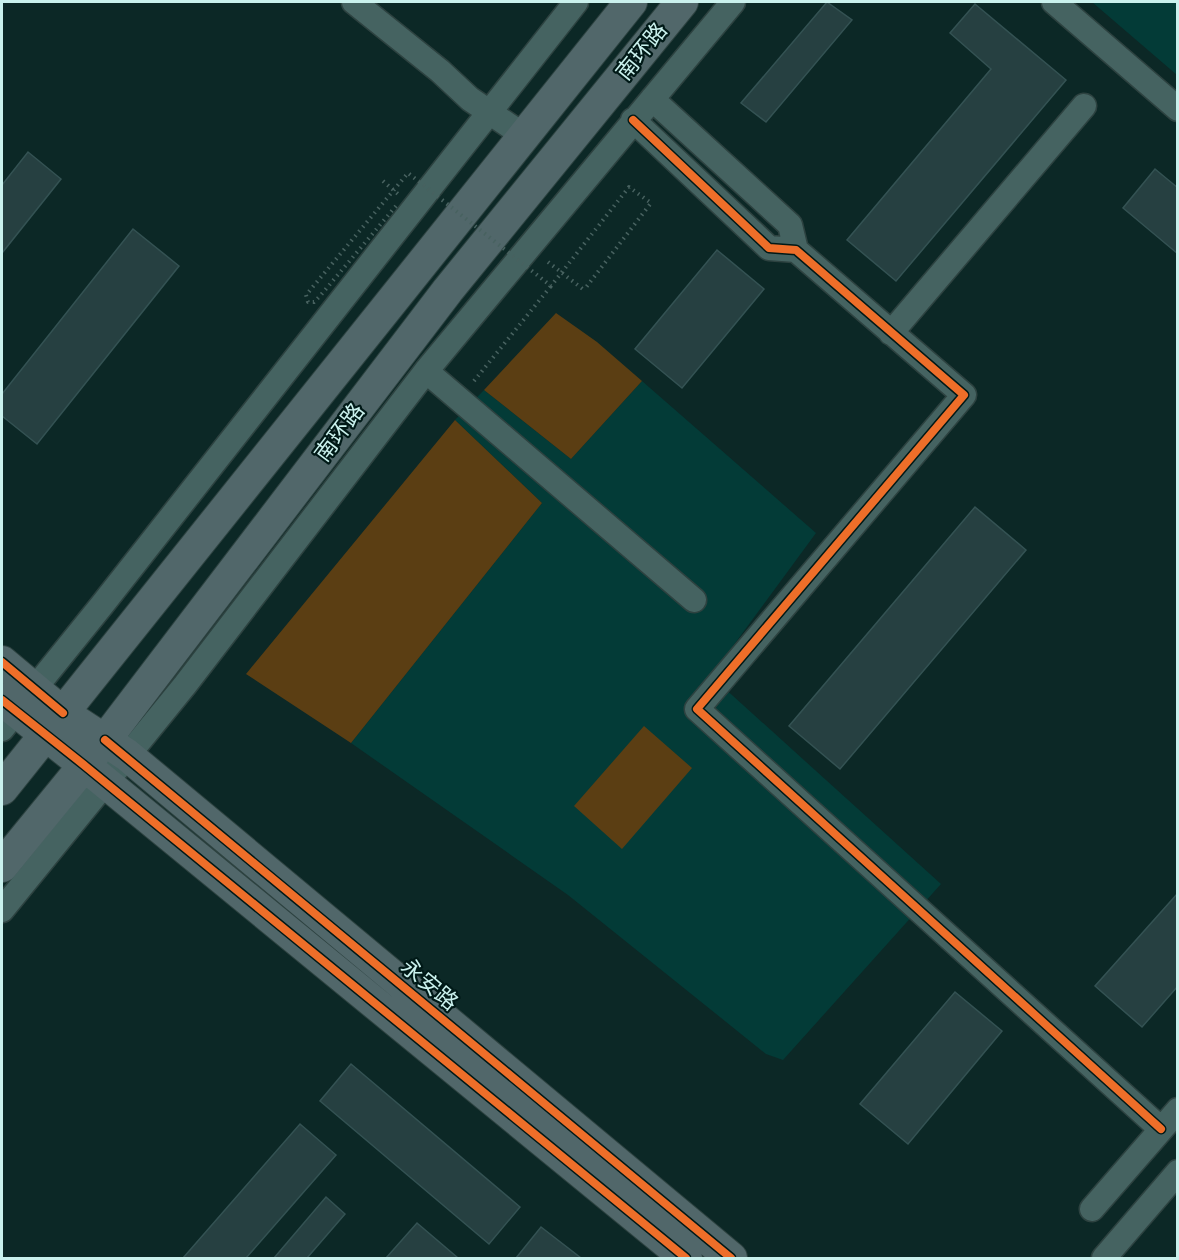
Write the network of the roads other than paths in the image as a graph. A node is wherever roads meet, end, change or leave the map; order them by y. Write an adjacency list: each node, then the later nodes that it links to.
1 (354, 2): 10 (street)
2 (576, 2): 10 (street)
3 (631, 2): 12 (main road, 南环路)
4 (682, 2): 20 (main road, 南环路)
5 (733, 2): 7 (street)
6 (1054, 2): 9 (street)
7 (652, 99): 11 (street); 13 (street)
8 (1084, 106): 14 (street)
9 (1178, 109)
10 (490, 111): 12 (street); 18 (street)
11 (633, 120): 13 (street); 15 (street)
12 (523, 135): 19 (main road, 南环路)
13 (796, 250): 14 (street)
14 (891, 333): 26 (street)
15 (426, 371): 16 (street); 20 (street)
16 (694, 600)
17 (2, 662): 18 (main road)
18 (13, 707): 19 (main road)
19 (54, 724): 20 (main road, 永安路); 21 (main road); 22 (main road, 南环路)
20 (116, 748): 21 (main road, 南环路); 30 (main road, 永安路)
21 (95, 774): 23 (main road, 南环路); 24 (street); 29 (main road)
22 (2, 789)
23 (2, 867)
24 (2, 910)
25 (1178, 1110): 26 (street)
26 (1161, 1130): 28 (street)
27 (1178, 1172): 31 (street)
28 (1092, 1209)
29 (686, 1258)
30 (731, 1258)
31 (1104, 1258)

